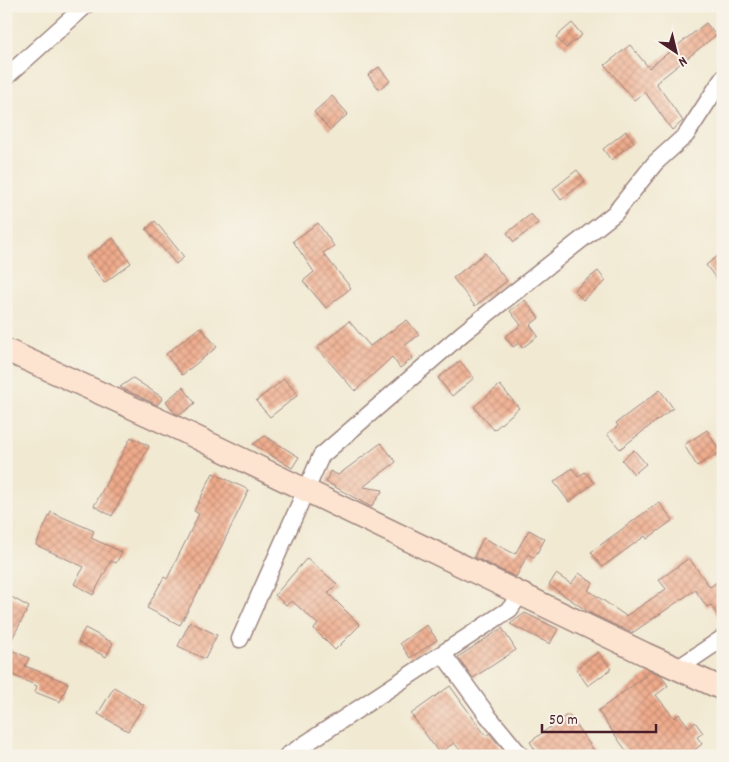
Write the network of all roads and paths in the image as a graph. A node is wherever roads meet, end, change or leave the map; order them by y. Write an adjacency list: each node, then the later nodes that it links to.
1 (85, 6): 2 (street)
2 (6, 77)
3 (723, 78): 5 (street)
4 (6, 350): 5 (street)
5 (306, 490): 6 (street); 8 (street)
6 (520, 594): 9 (street); 10 (street)
7 (723, 638): 10 (street)
8 (240, 639)
9 (443, 654): 12 (street); 13 (street)
10 (677, 669): 11 (street)
11 (723, 689)
12 (286, 756)
13 (521, 756)

